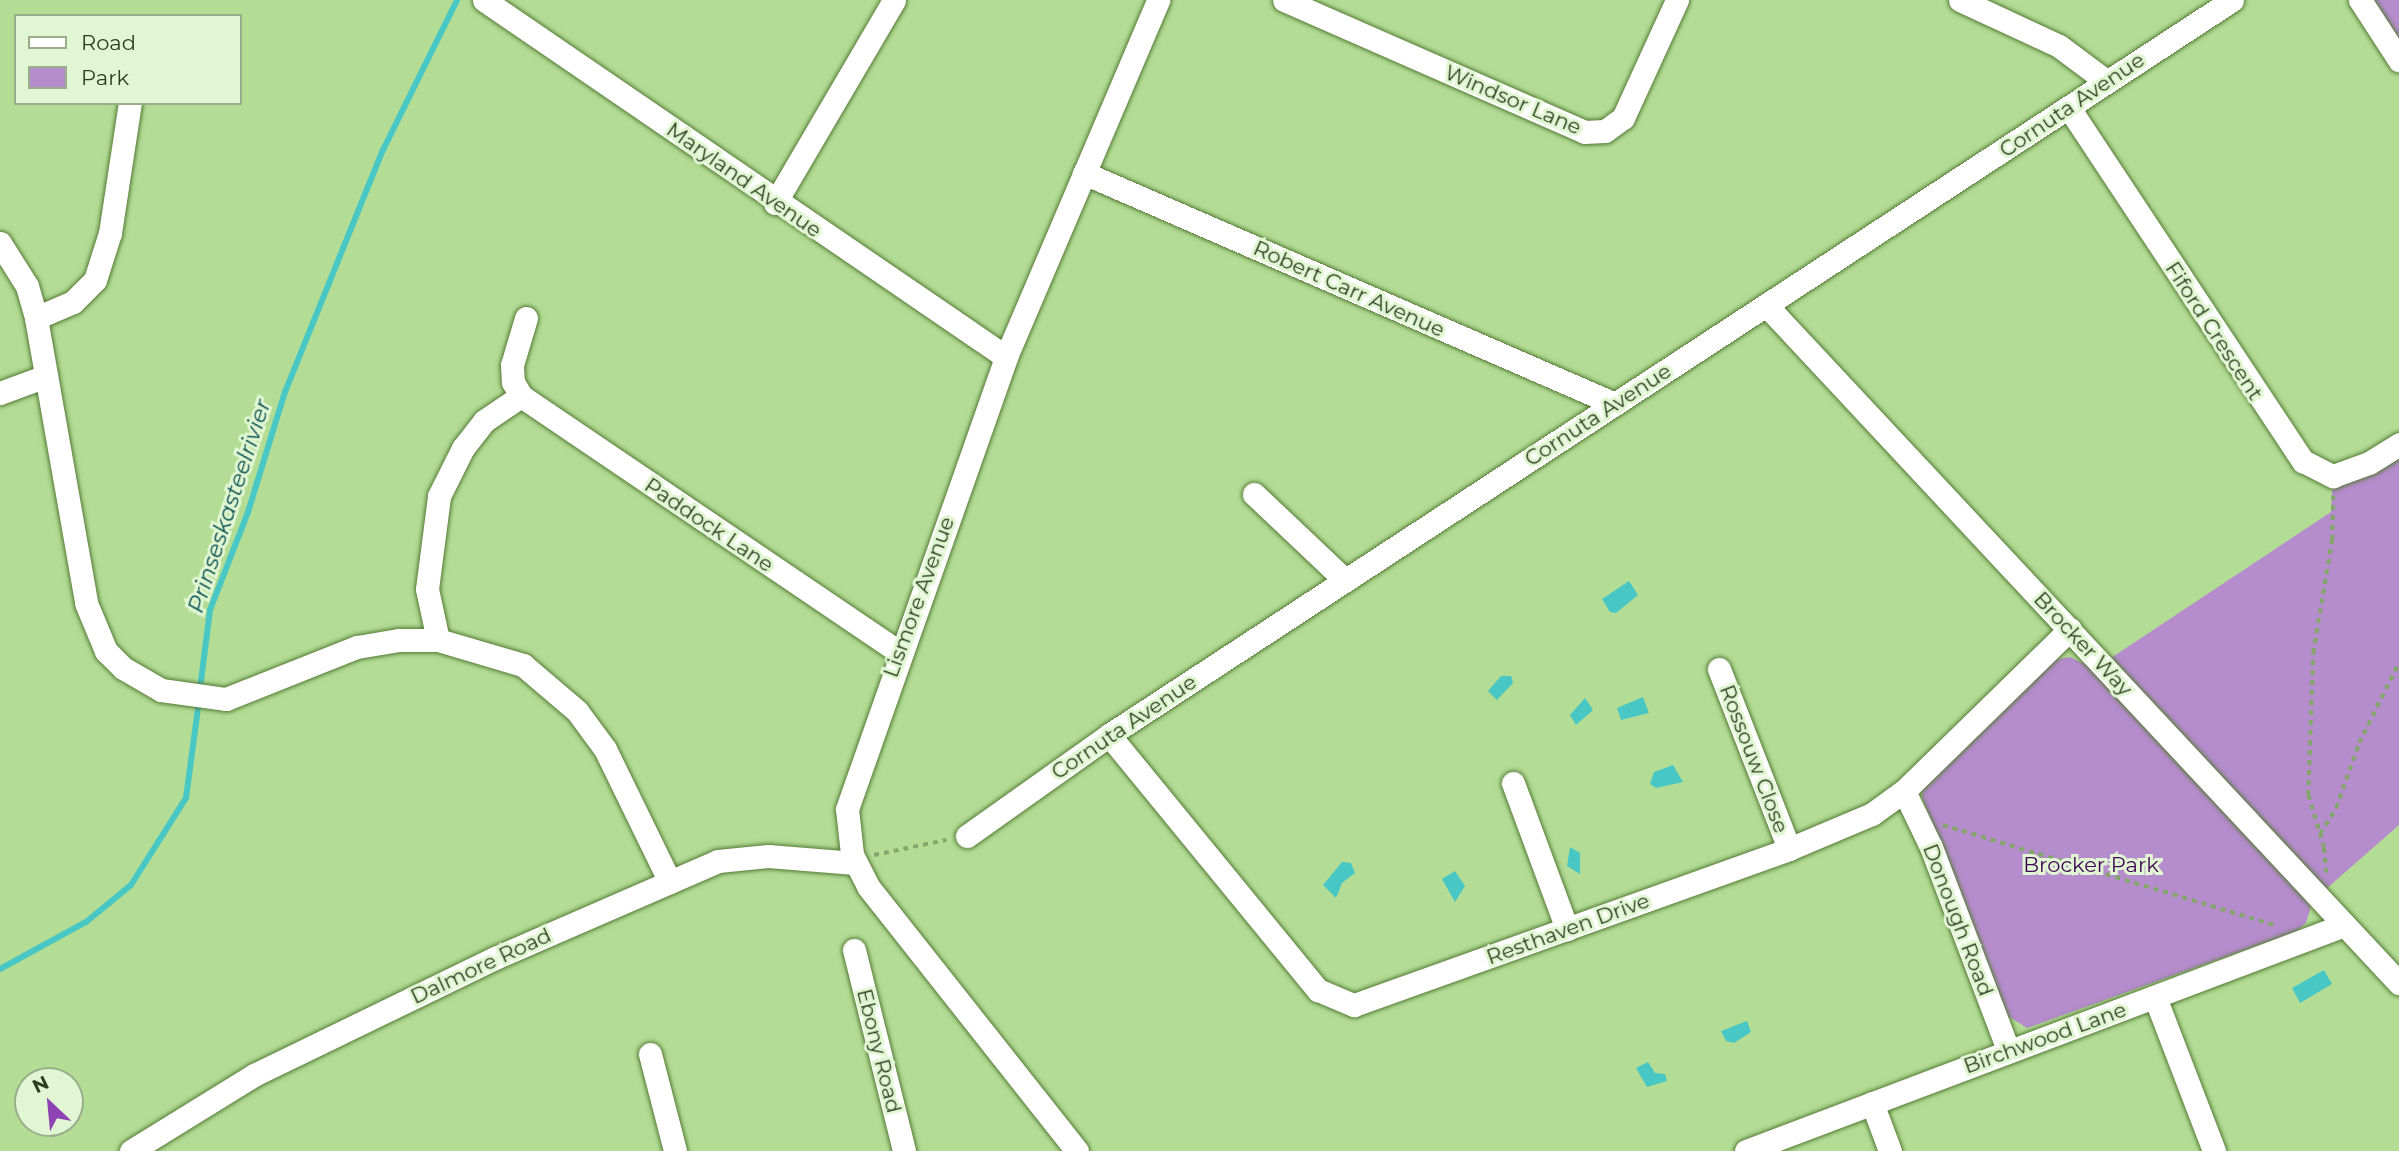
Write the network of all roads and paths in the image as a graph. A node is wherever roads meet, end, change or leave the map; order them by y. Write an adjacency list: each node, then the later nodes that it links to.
1 (484, 0): 14 (street, Maryland Avenue)
2 (894, 0): 14 (street)
3 (1158, 0): 13 (street, Lismore Avenue)
4 (1284, 0): 5 (street, Windsor Lane)
5 (1677, 0)
6 (1960, 0): 10 (street)
7 (2232, 0): 10 (street, Cornuta Avenue)
8 (2360, 0): 9 (street)
9 (2399, 60)
10 (2106, 82): 12 (street, Cornuta Avenue)
11 (130, 105): 17 (street)
12 (2069, 108): 16 (street, Cornuta Avenue); 25 (street, Fiford Crescent)
13 (1084, 173): 19 (street, Lismore Avenue); 23 (street, Robert Carr Avenue)
14 (775, 203): 19 (street, Maryland Avenue)
15 (0, 243): 17 (street)
16 (1766, 305): 23 (street, Cornuta Avenue); 28 (street, Brocker Way)
17 (36, 318): 20 (street)
18 (526, 318): 22 (street)
19 (1006, 358): 30 (street, Lismore Avenue)
20 (46, 376): 21 (street); 29 (street)
21 (0, 393)
22 (521, 396): 29 (street); 30 (street, Paddock Lane)
23 (1615, 404): 27 (street, Cornuta Avenue)
24 (2399, 444): 25 (street)
25 (2333, 476): 37 (path)
26 (1254, 494): 27 (street)
27 (1345, 580): 33 (street, Cornuta Avenue)
28 (2070, 629): 35 (street, Resthaven Drive); 42 (street, Brocker Way)
29 (438, 640): 41 (street)
30 (899, 652): 40 (street, Lismore Avenue)
31 (2399, 662): 37 (path)
32 (1719, 669): 39 (street, Rossouw Close)
33 (1109, 735): 38 (street, Cornuta Avenue); 44 (street, Resthaven Drive)
34 (1513, 783): 44 (street)
35 (1904, 792): 36 (street, Donough Road); 39 (street, Resthaven Drive)
36 (1918, 817): 45 (path); 49 (street, Donough Road)
37 (2320, 834): 42 (path)
38 (967, 836): 40 (path)
39 (1790, 849): 44 (street, Resthaven Drive)
40 (853, 858): 41 (street, Dalmore Road); 55 (street, Lismore Avenue)
41 (670, 881): 52 (street, Dalmore Road)
42 (2312, 890): 43 (street, Brocker Way)
43 (2344, 925): 45 (street, Birchwood Lane); 47 (street, Brocker Way)
44 (1567, 929)
45 (2316, 937): 48 (street, Birchwood Lane)
46 (854, 950): 54 (street, Ebony Road)
47 (2399, 984)
48 (2155, 997): 49 (street, Birchwood Lane); 58 (street)
49 (2008, 1050): 51 (street, Birchwood Lane)
50 (650, 1054): 53 (street)
51 (1872, 1103): 56 (street, Birchwood Lane); 57 (street)
52 (137, 1149)
53 (674, 1151)
54 (904, 1151)
55 (1077, 1151)
56 (1746, 1151)
57 (1890, 1151)
58 (2214, 1151)

